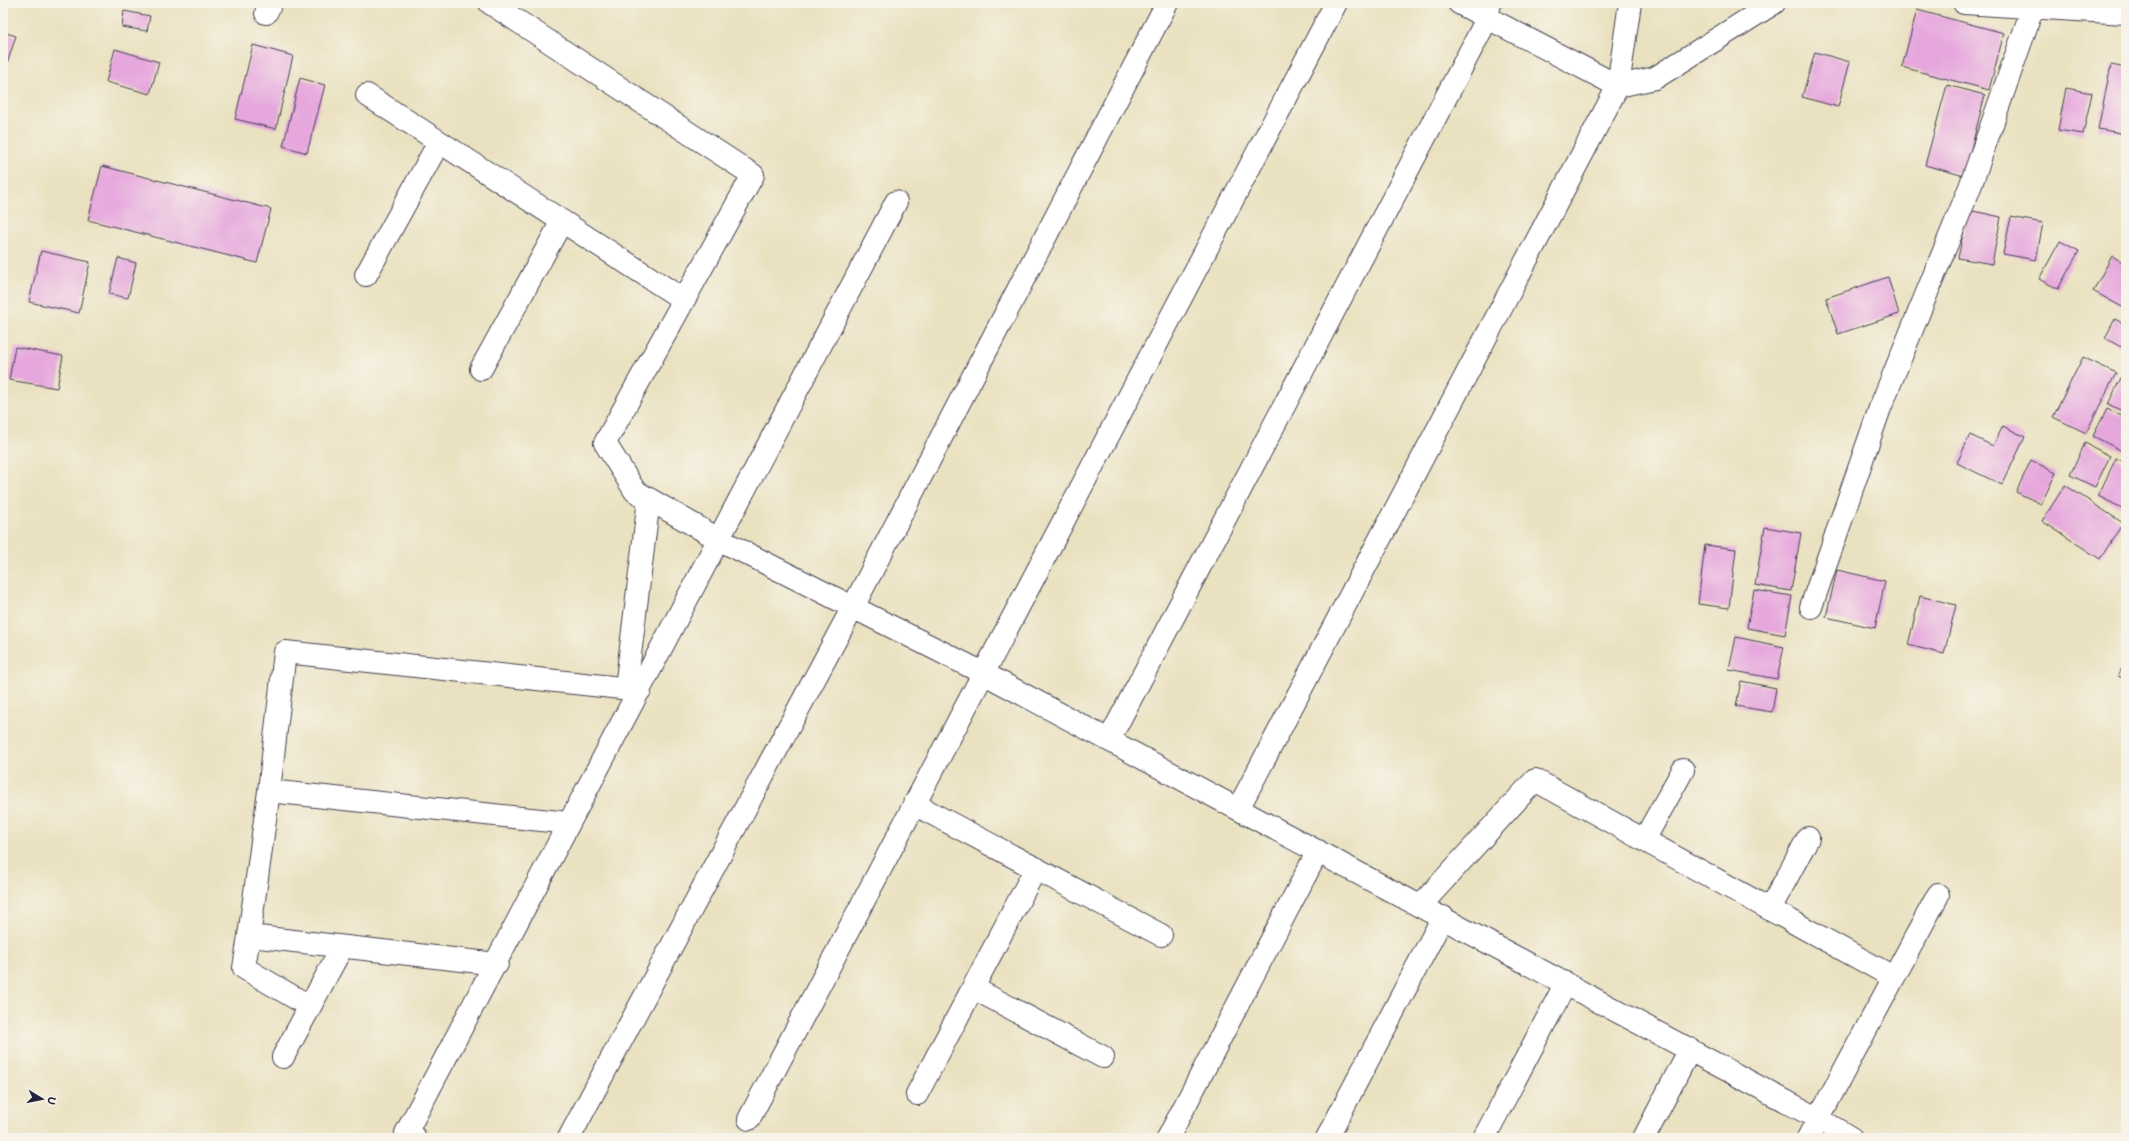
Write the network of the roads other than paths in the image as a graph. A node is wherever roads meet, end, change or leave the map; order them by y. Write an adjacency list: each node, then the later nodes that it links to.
1 (490, 3): 17 (street)
2 (1167, 3): 21 (street)
3 (1336, 3): 23 (street)
4 (1460, 3): 9 (street)
5 (1630, 3): 11 (street)
6 (1774, 3): 11 (street)
7 (1964, 3): 8 (street)
8 (2033, 7): 10 (street); 22 (street)
9 (1488, 11): 11 (street); 25 (street)
10 (2126, 13)
11 (1618, 86): 29 (street)
12 (367, 95): 13 (street)
13 (439, 142): 15 (street); 16 (street)
14 (896, 202): 20 (street)
15 (562, 221): 17 (street); 18 (street)
16 (366, 275)
17 (684, 300): 19 (street)
18 (481, 369)
19 (649, 499): 20 (street); 24 (street)
20 (720, 540): 21 (street); 24 (street)
21 (853, 607): 23 (street); 54 (street)
22 (1811, 607)
23 (983, 673): 25 (street); 28 (street)
24 (633, 689): 27 (street); 30 (street)
25 (1109, 740): 29 (street)
26 (1683, 770): 32 (street)
27 (269, 791): 30 (street); 40 (street)
28 (914, 804): 34 (street); 51 (street)
29 (1238, 809): 33 (street)
30 (569, 823): 42 (street)
31 (1808, 838): 37 (street)
32 (1644, 840): 36 (street); 37 (street)
33 (1318, 851): 36 (street); 55 (street)
34 (1036, 868): 39 (street); 45 (street)
35 (1938, 895): 43 (street)
36 (1420, 906): 38 (street)
37 (1770, 909): 43 (street)
38 (1443, 917): 44 (street); 56 (street)
39 (1162, 935)
40 (248, 936): 41 (street); 46 (street)
41 (342, 947): 42 (street); 46 (street)
42 (497, 964): 53 (street)
43 (1893, 977): 52 (street)
44 (1566, 983): 47 (street); 57 (street)
45 (973, 988): 49 (street); 50 (street)
46 (309, 1006): 48 (street)
47 (1690, 1049): 52 (street); 58 (street)
48 (283, 1057)
49 (1102, 1057)
50 (917, 1094)
51 (749, 1119)
52 (1819, 1119): 59 (street); 60 (street)
53 (415, 1138)
54 (569, 1138)
55 (1168, 1138)
56 (1327, 1138)
57 (1484, 1138)
58 (1644, 1138)
59 (1808, 1138)
60 (1851, 1138)

